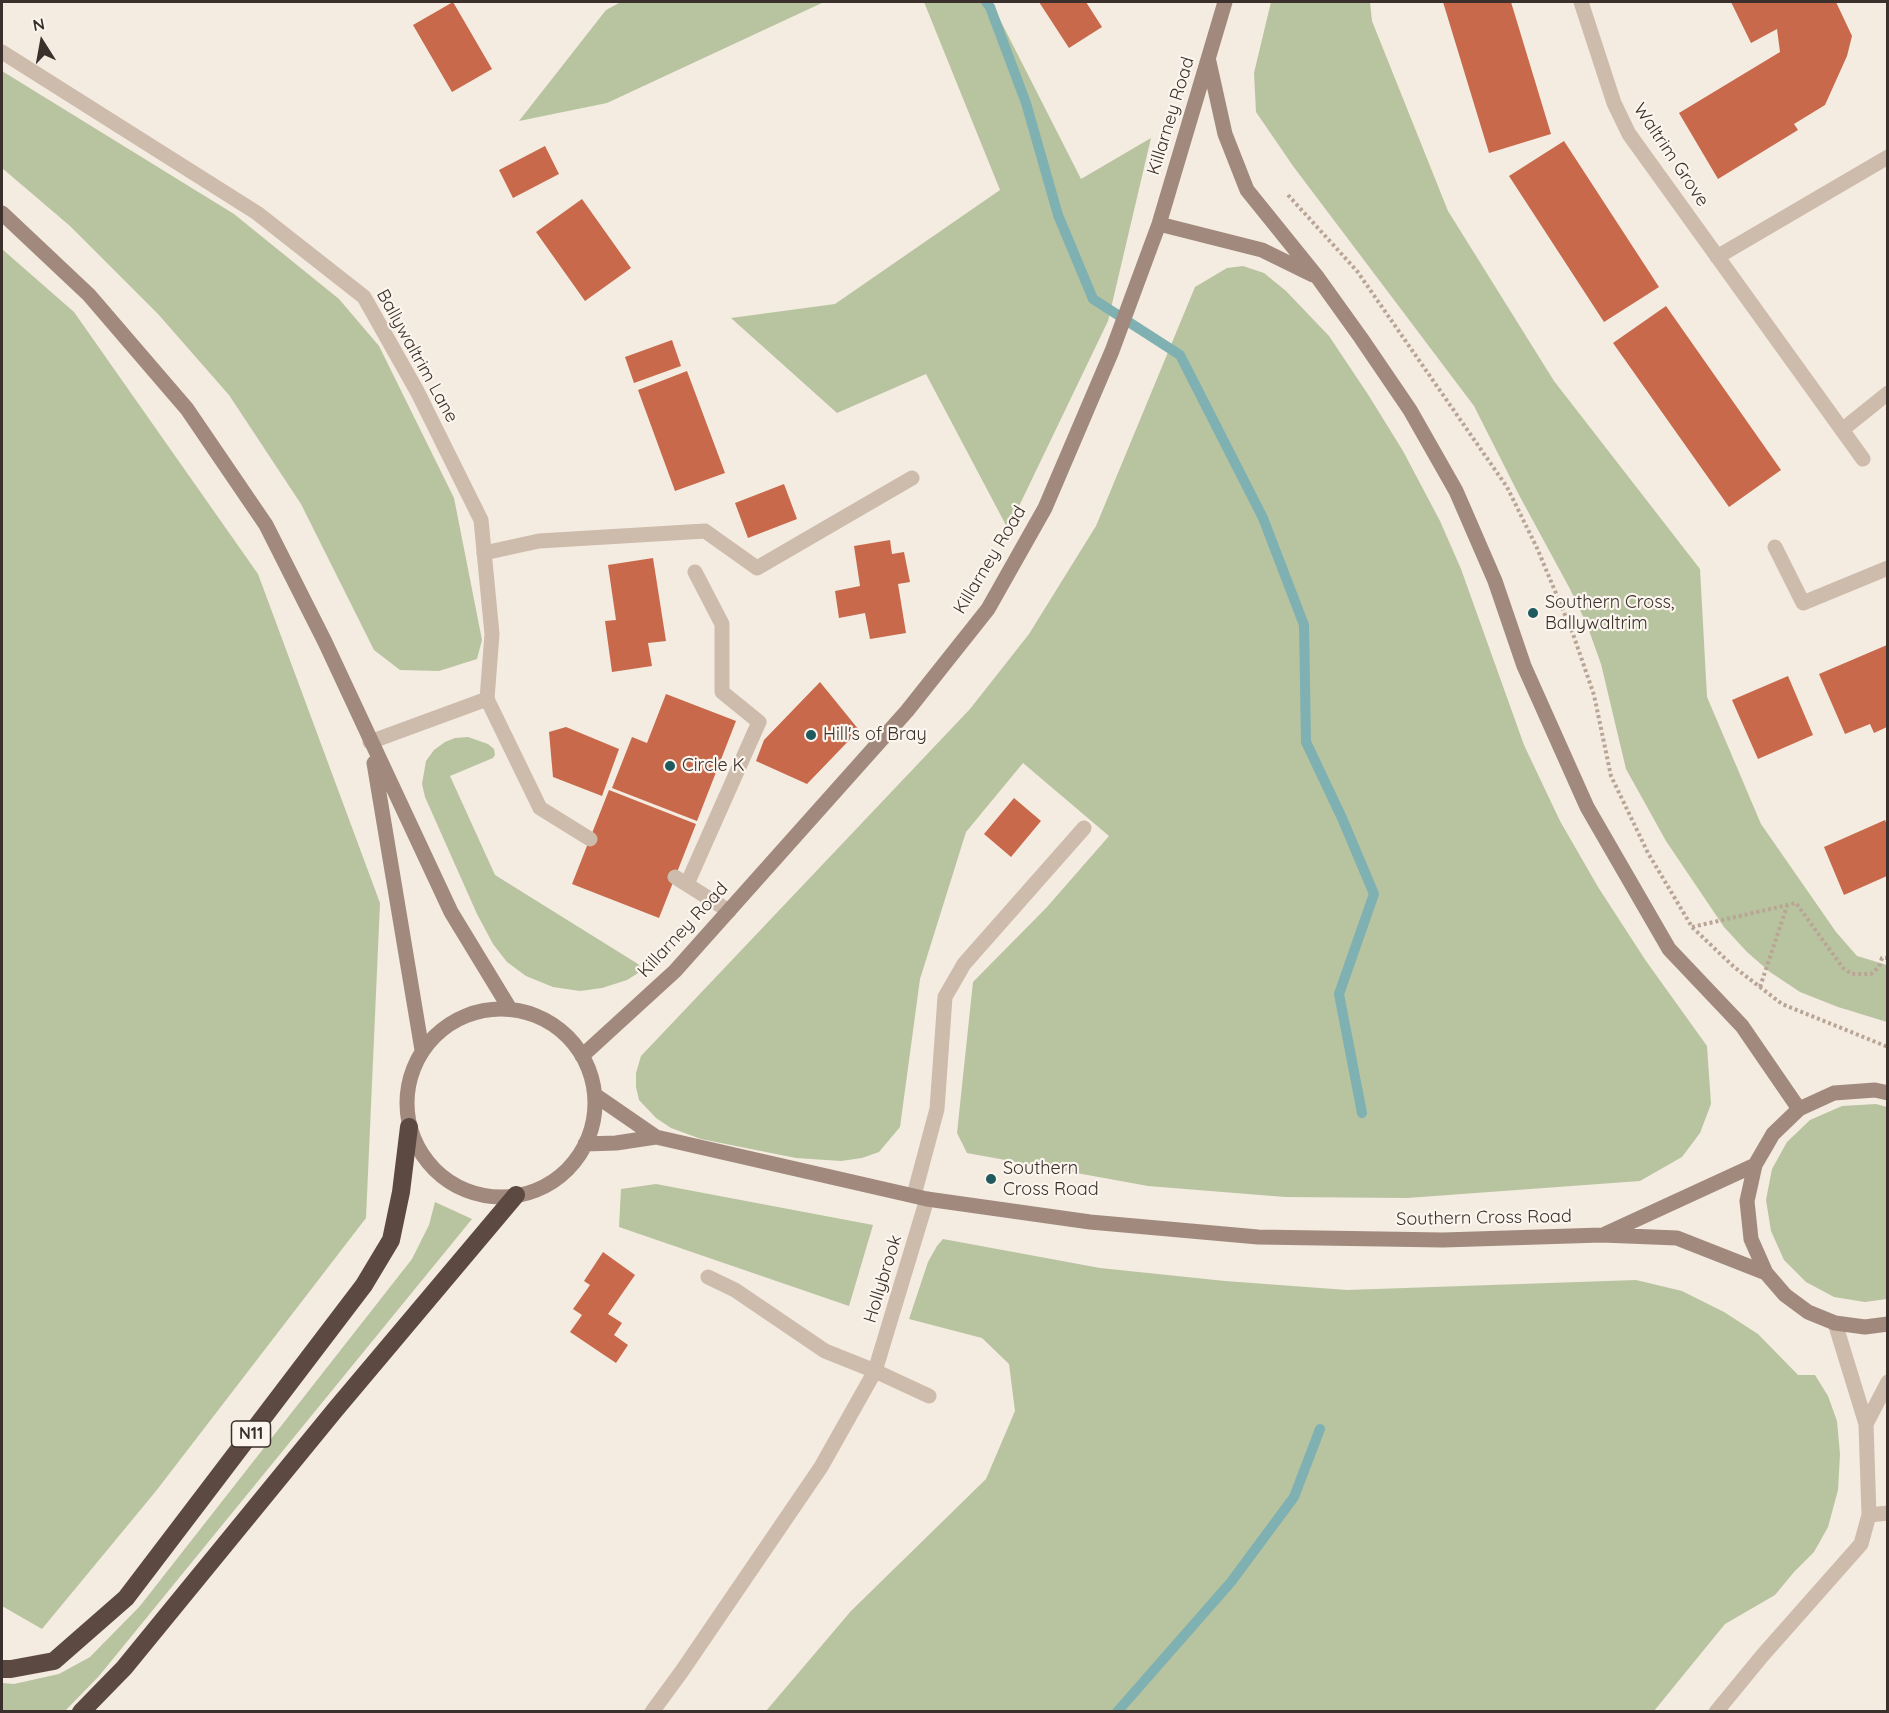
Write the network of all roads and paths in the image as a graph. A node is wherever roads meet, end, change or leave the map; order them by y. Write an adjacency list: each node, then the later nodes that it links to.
1 (1225, 2): 4 (main road, Killarney Road)
2 (1581, 2): 9 (street, Waltrim Grove)
3 (2, 52): 16 (street, Ballywaltrim Lane)
4 (1208, 58): 8 (main road, Killarney Road); 10 (main road)
5 (1887, 157): 9 (street)
6 (1286, 193): 25 (path)
7 (2, 213): 20 (main road)
8 (1159, 224): 10 (main road); 24 (main road, Killarney Road)
9 (1717, 257): 12 (street, Waltrim Grove)
10 (1318, 278): 34 (main road)
11 (1887, 393): 12 (street)
12 (1842, 430): 13 (street, Waltrim Grove)
13 (1863, 459)
14 (912, 478): 16 (street)
15 (1775, 547): 17 (street)
16 (484, 553): 19 (street, Ballywaltrim Lane)
17 (1887, 568)
18 (695, 572): 24 (street)
19 (487, 699): 20 (street); 22 (street)
20 (370, 742): 28 (main road); 30 (main road)
21 (1084, 828): 40 (street, Hollybrook)
22 (590, 839)
23 (1787, 905): 25 (path); 26 (path); 27 (path)
24 (729, 911): 31 (main road, Killarney Road)
25 (1692, 927): 27 (path)
26 (1887, 958)
27 (1760, 987): 29 (path)
28 (510, 1009): 30 (main road); 31 (main road)
29 (1887, 1047)
30 (422, 1050): 35 (main road)
31 (582, 1056): 33 (main road)
32 (1887, 1093): 34 (main road, Southern Cross Road)
33 (595, 1095): 36 (main road); 37 (main road)
34 (1799, 1109): 38 (main road, Southern Cross Road)
35 (409, 1127): 39 (main road); 52 (highway, N11)
36 (656, 1137): 37 (main road); 40 (main road, Southern Cross Road)
37 (585, 1144): 39 (main road)
38 (1755, 1165): 41 (main road, Southern Cross Road); 42 (main road, Southern Cross Road)
39 (516, 1195): 53 (highway, N11)
40 (921, 1197): 41 (main road, Southern Cross Road); 46 (street, Hollybrook)
41 (1602, 1235): 42 (main road, Southern Cross Road)
42 (1766, 1273): 44 (main road, Southern Cross Road)
43 (708, 1277): 46 (street)
44 (1835, 1323): 45 (main road, Southern Cross Road); 49 (street)
45 (1887, 1324)
46 (875, 1371): 48 (street); 54 (street, Hollybrook)
47 (1887, 1382): 49 (street)
48 (929, 1396)
49 (1866, 1424): 51 (street)
50 (1887, 1513): 51 (street)
51 (1869, 1515): 55 (street)
52 (2, 1669)
53 (81, 1712)
54 (652, 1712)
55 (1716, 1712)

